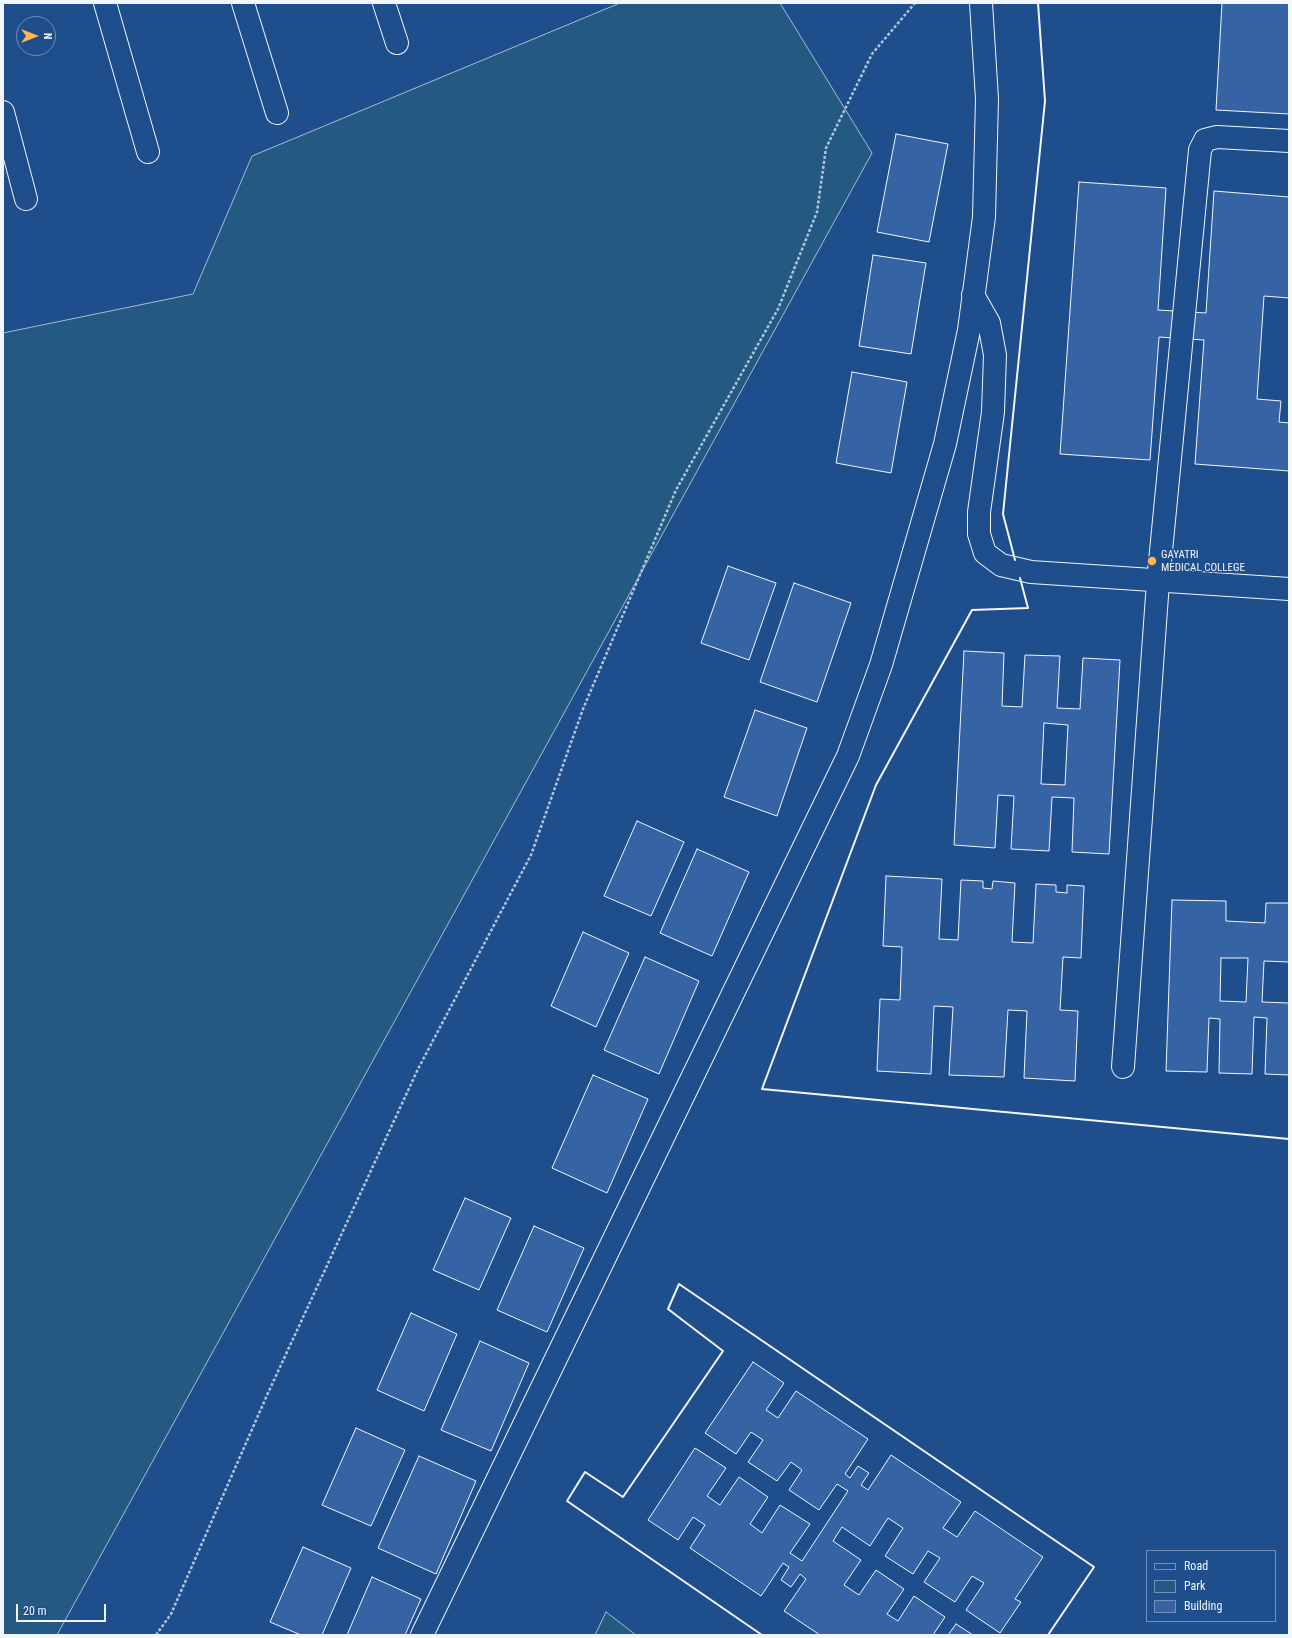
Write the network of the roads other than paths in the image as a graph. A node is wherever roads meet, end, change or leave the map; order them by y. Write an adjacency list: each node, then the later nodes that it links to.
1 (105, 3): 9 (street)
2 (243, 3): 7 (street)
3 (384, 3): 5 (street)
4 (981, 3): 11 (street)
5 (397, 43)
6 (3, 112): 10 (street)
7 (277, 112)
8 (1289, 140): 12 (street)
9 (148, 152)
10 (26, 199)
11 (973, 295): 12 (street); 15 (street)
12 (1158, 582): 13 (street); 14 (street)
13 (1289, 589)
14 (1123, 1067)
15 (422, 1635)

